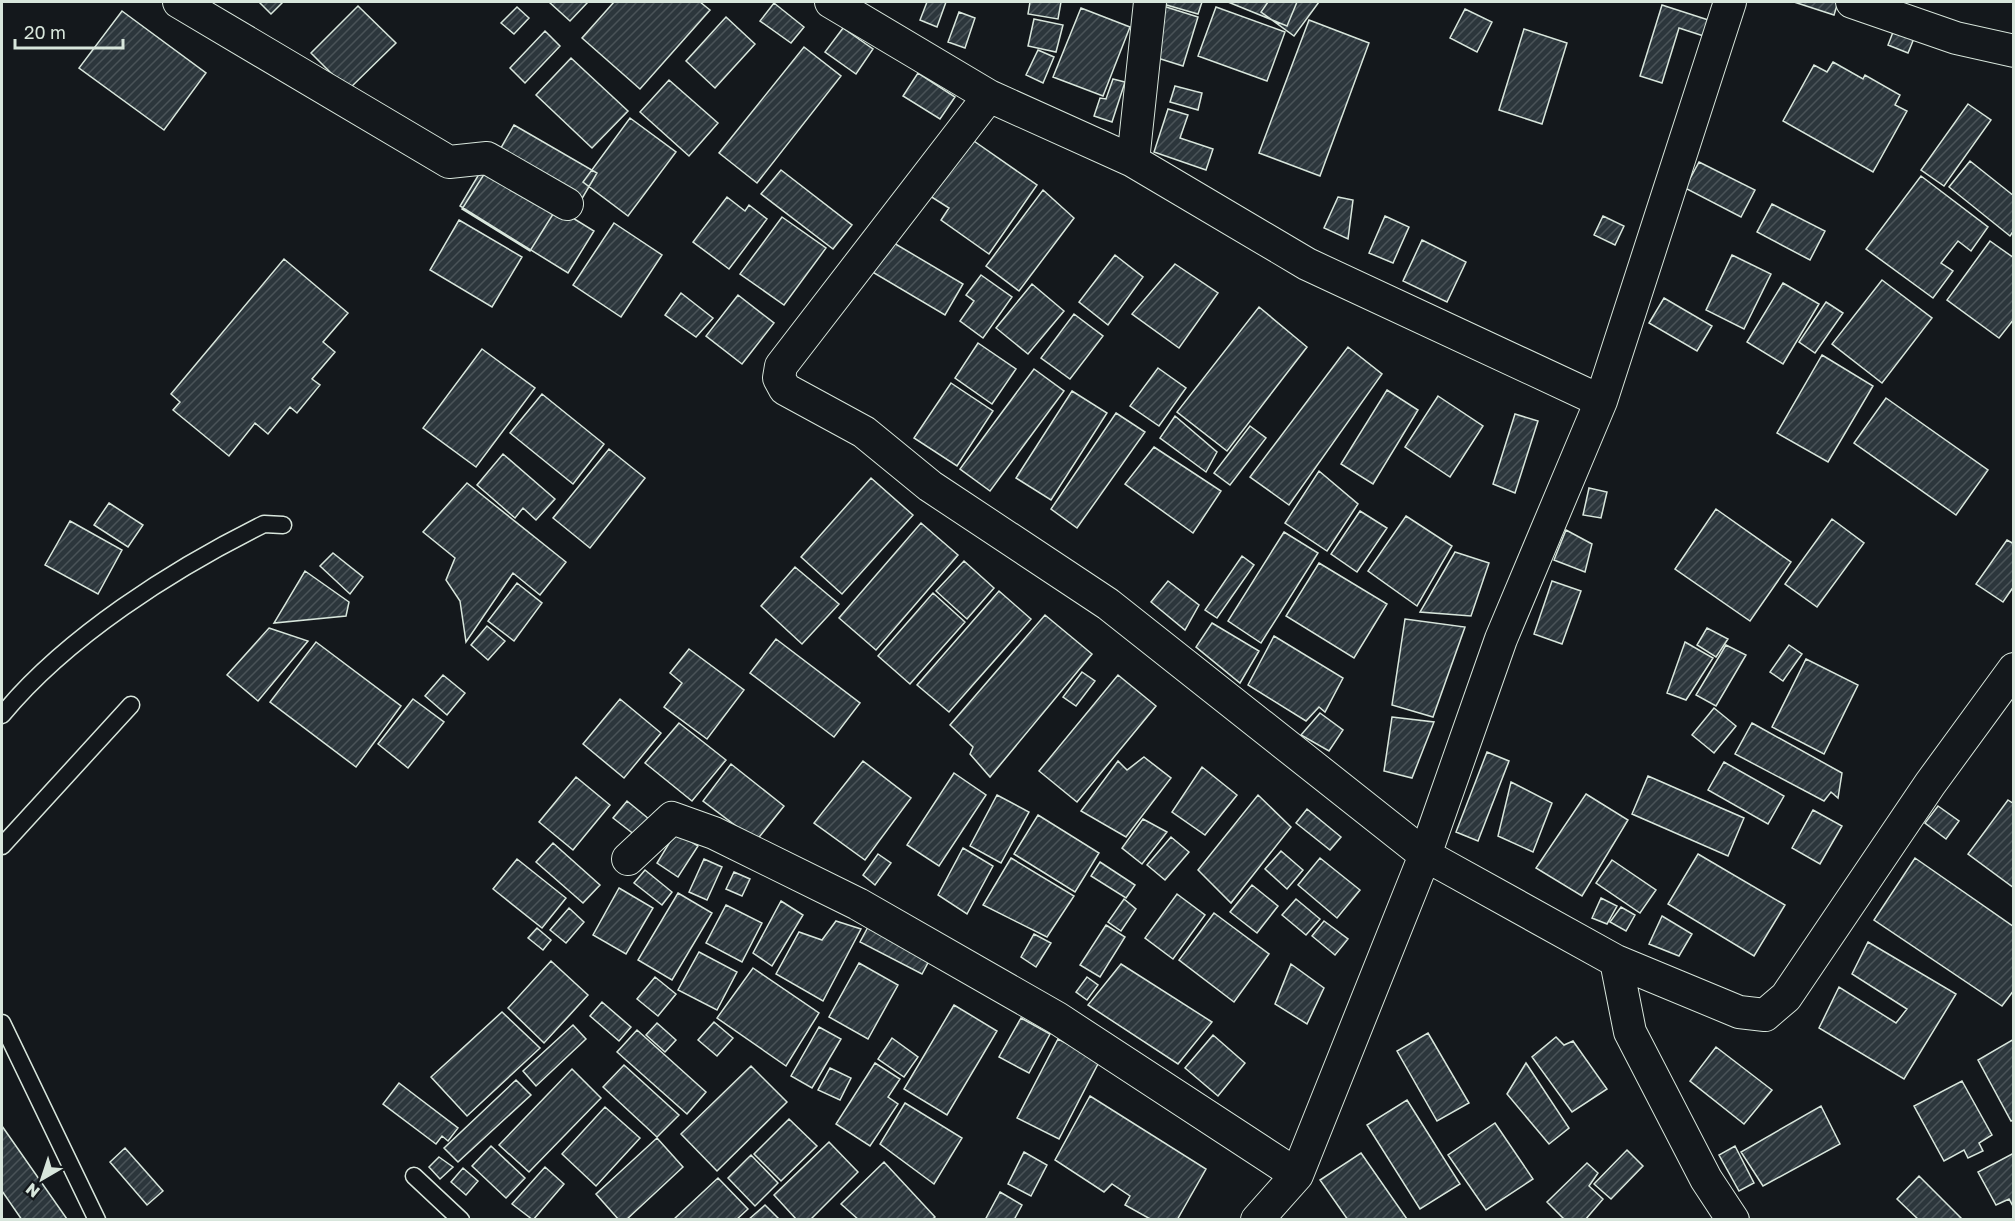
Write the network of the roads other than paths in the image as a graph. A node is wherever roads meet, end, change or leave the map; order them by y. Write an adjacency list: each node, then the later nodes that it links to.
1 (179, 2): 9 (street)
2 (831, 2): 7 (street)
3 (1150, 2): 8 (street)
4 (1730, 2): 10 (street)
5 (1852, 2): 6 (street)
6 (2013, 51)
7 (989, 96): 8 (street); 16 (street)
8 (1132, 161): 10 (street)
9 (567, 204)
10 (1600, 401): 16 (street)
11 (283, 525): 14 (lane)
12 (2013, 669): 18 (street)
13 (131, 705): 15 (lane)
14 (2, 715)
15 (2, 846)
16 (1425, 855): 18 (street); 20 (street)
17 (628, 859): 20 (street)
18 (1616, 962): 25 (street)
19 (2, 1023): 22 (lane)
20 (1297, 1175): 24 (street)
21 (414, 1176): 23 (lane)
22 (97, 1220)
23 (461, 1220)
24 (1257, 1220)
25 (1733, 1220)

